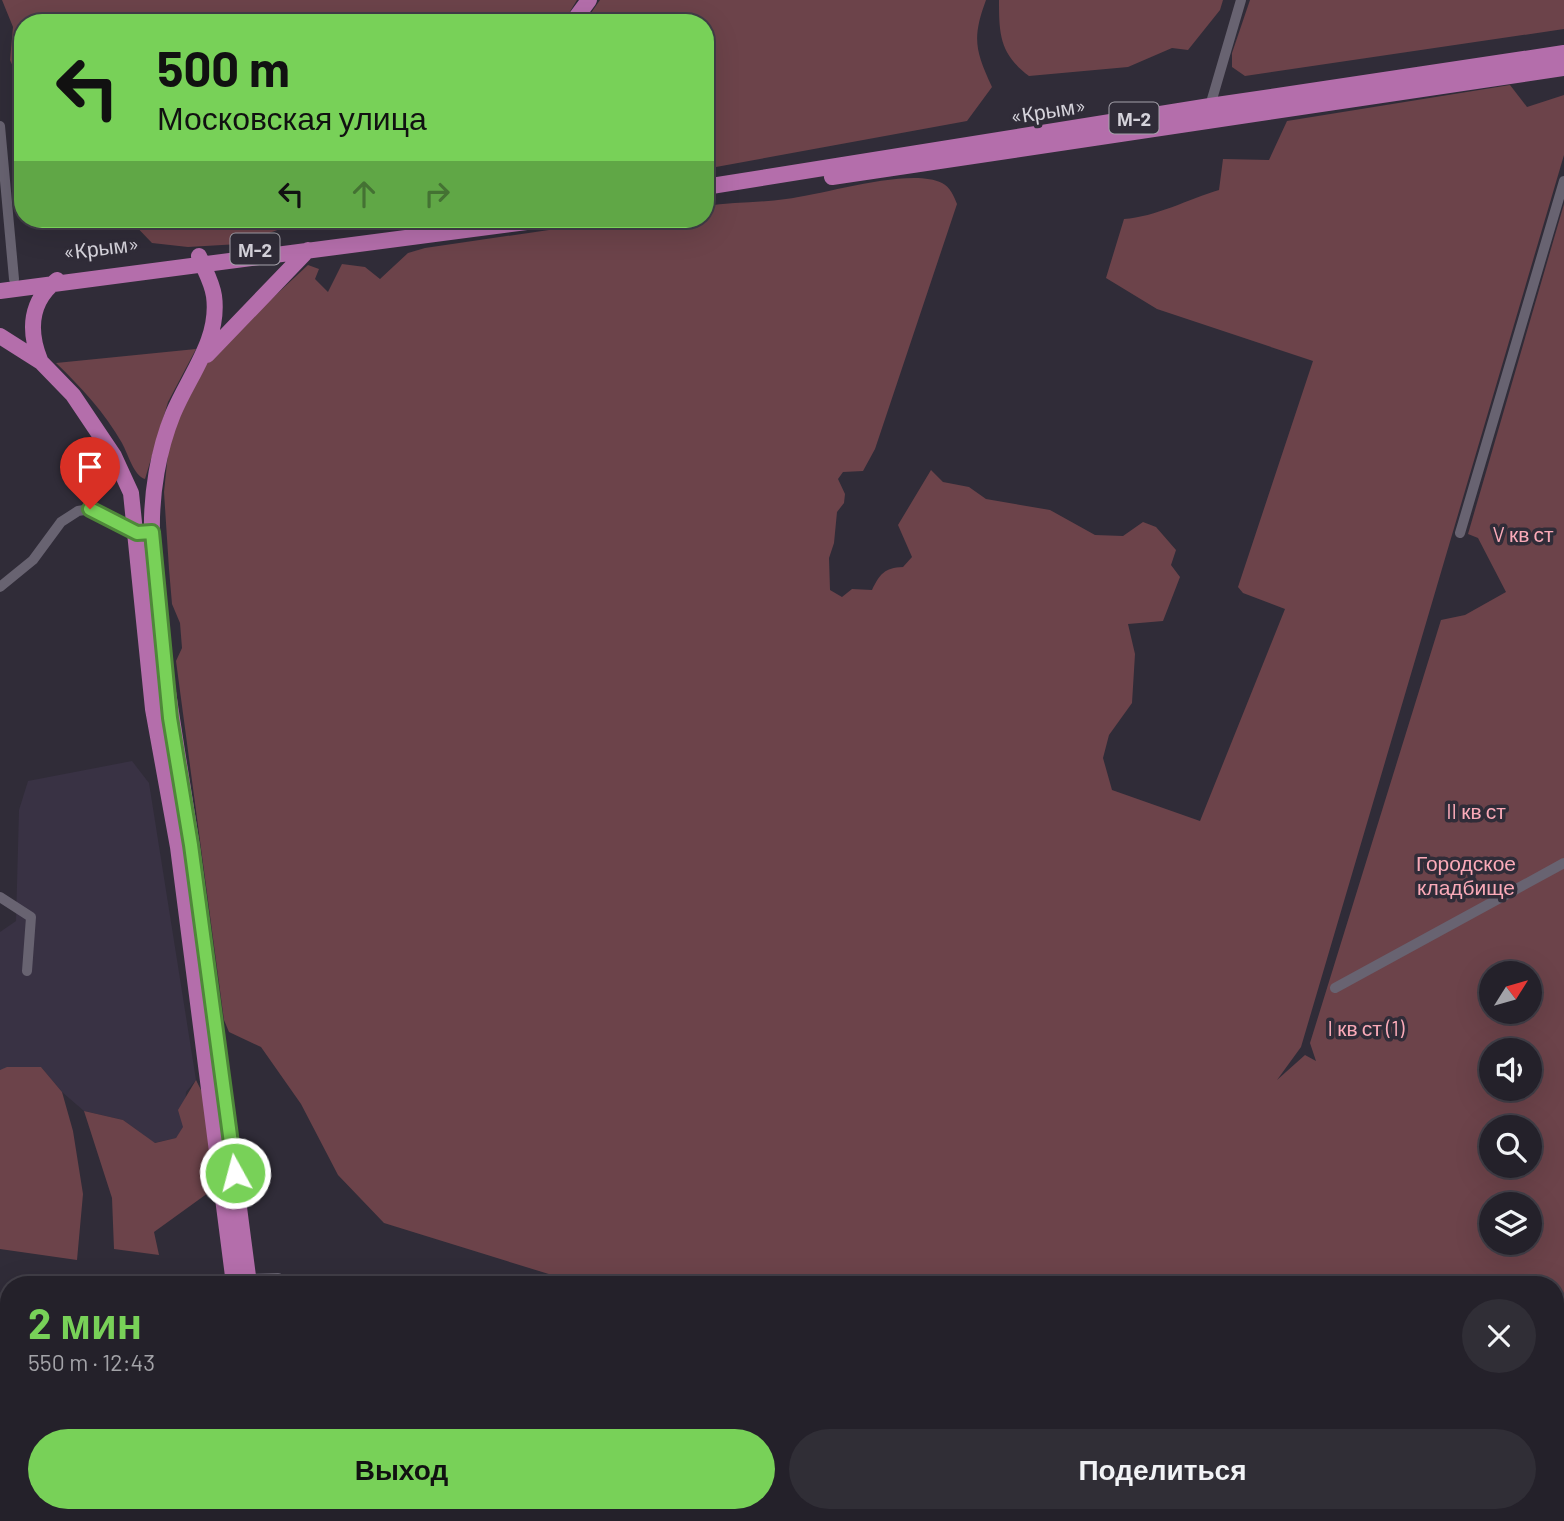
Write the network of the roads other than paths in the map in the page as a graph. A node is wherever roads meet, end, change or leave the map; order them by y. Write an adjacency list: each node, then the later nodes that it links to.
1 (1241, 0): 4 (street)
2 (1564, 53): 4 (main road, «Крым» / М-2)
3 (1564, 68): 4 (main road, «Крым» / М-2)
4 (1209, 114): 7 (main road, «Крым» / М-2); 8 (main road, «Крым» / М-2)
5 (0, 126): 14 (street)
6 (1564, 181): 21 (street)
7 (714, 186)
8 (714, 196)
9 (430, 228): 12 (main road, «Крым» / М-2)
10 (433, 228): 11 (main road, «Крым» / М-2)
11 (308, 250): 12 (main road, «Крым» / М-2); 19 (main road)
12 (201, 260): 13 (main road, «Крым» / М-2); 15 (main road, «Крым» / М-2); 19 (main road)
13 (67, 272): 14 (main road, «Крым» / М-2); 15 (main road)
14 (7, 280)
15 (53, 282): 16 (main road, М-2); 18 (main road)
16 (0, 291)
17 (0, 335): 18 (main road)
18 (41, 362): 20 (main road)
19 (196, 367): 20 (main road)
20 (145, 532): 22 (street); 27 (main road)
21 (1460, 533)
22 (0, 587)
23 (1564, 863): 26 (street)
24 (0, 897): 25 (street)
25 (27, 971)
26 (1335, 988)
27 (243, 1276)

